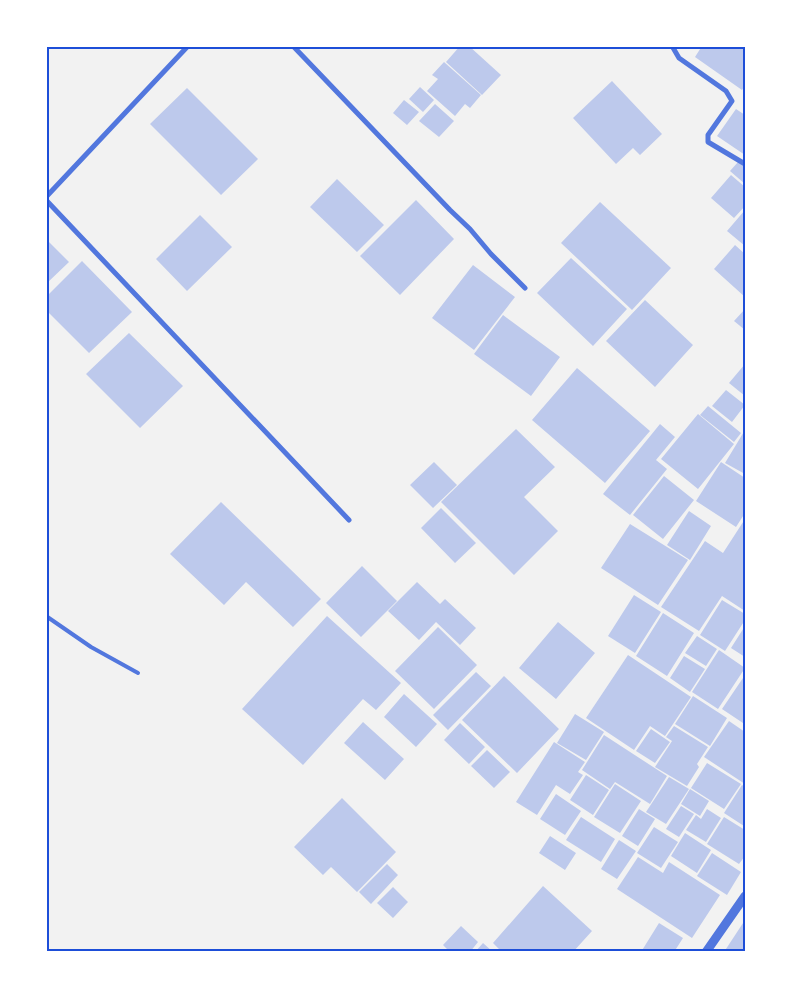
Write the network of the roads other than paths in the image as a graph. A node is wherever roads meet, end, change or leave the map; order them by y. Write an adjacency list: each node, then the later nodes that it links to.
1 (188, 46): 5 (street)
2 (293, 46): 6 (street)
3 (672, 46): 4 (street)
4 (745, 164)
5 (46, 198): 7 (street)
6 (525, 288)
7 (350, 520)
8 (46, 616): 9 (lane)
9 (138, 673)
10 (745, 896): 11 (street)
11 (706, 952)

